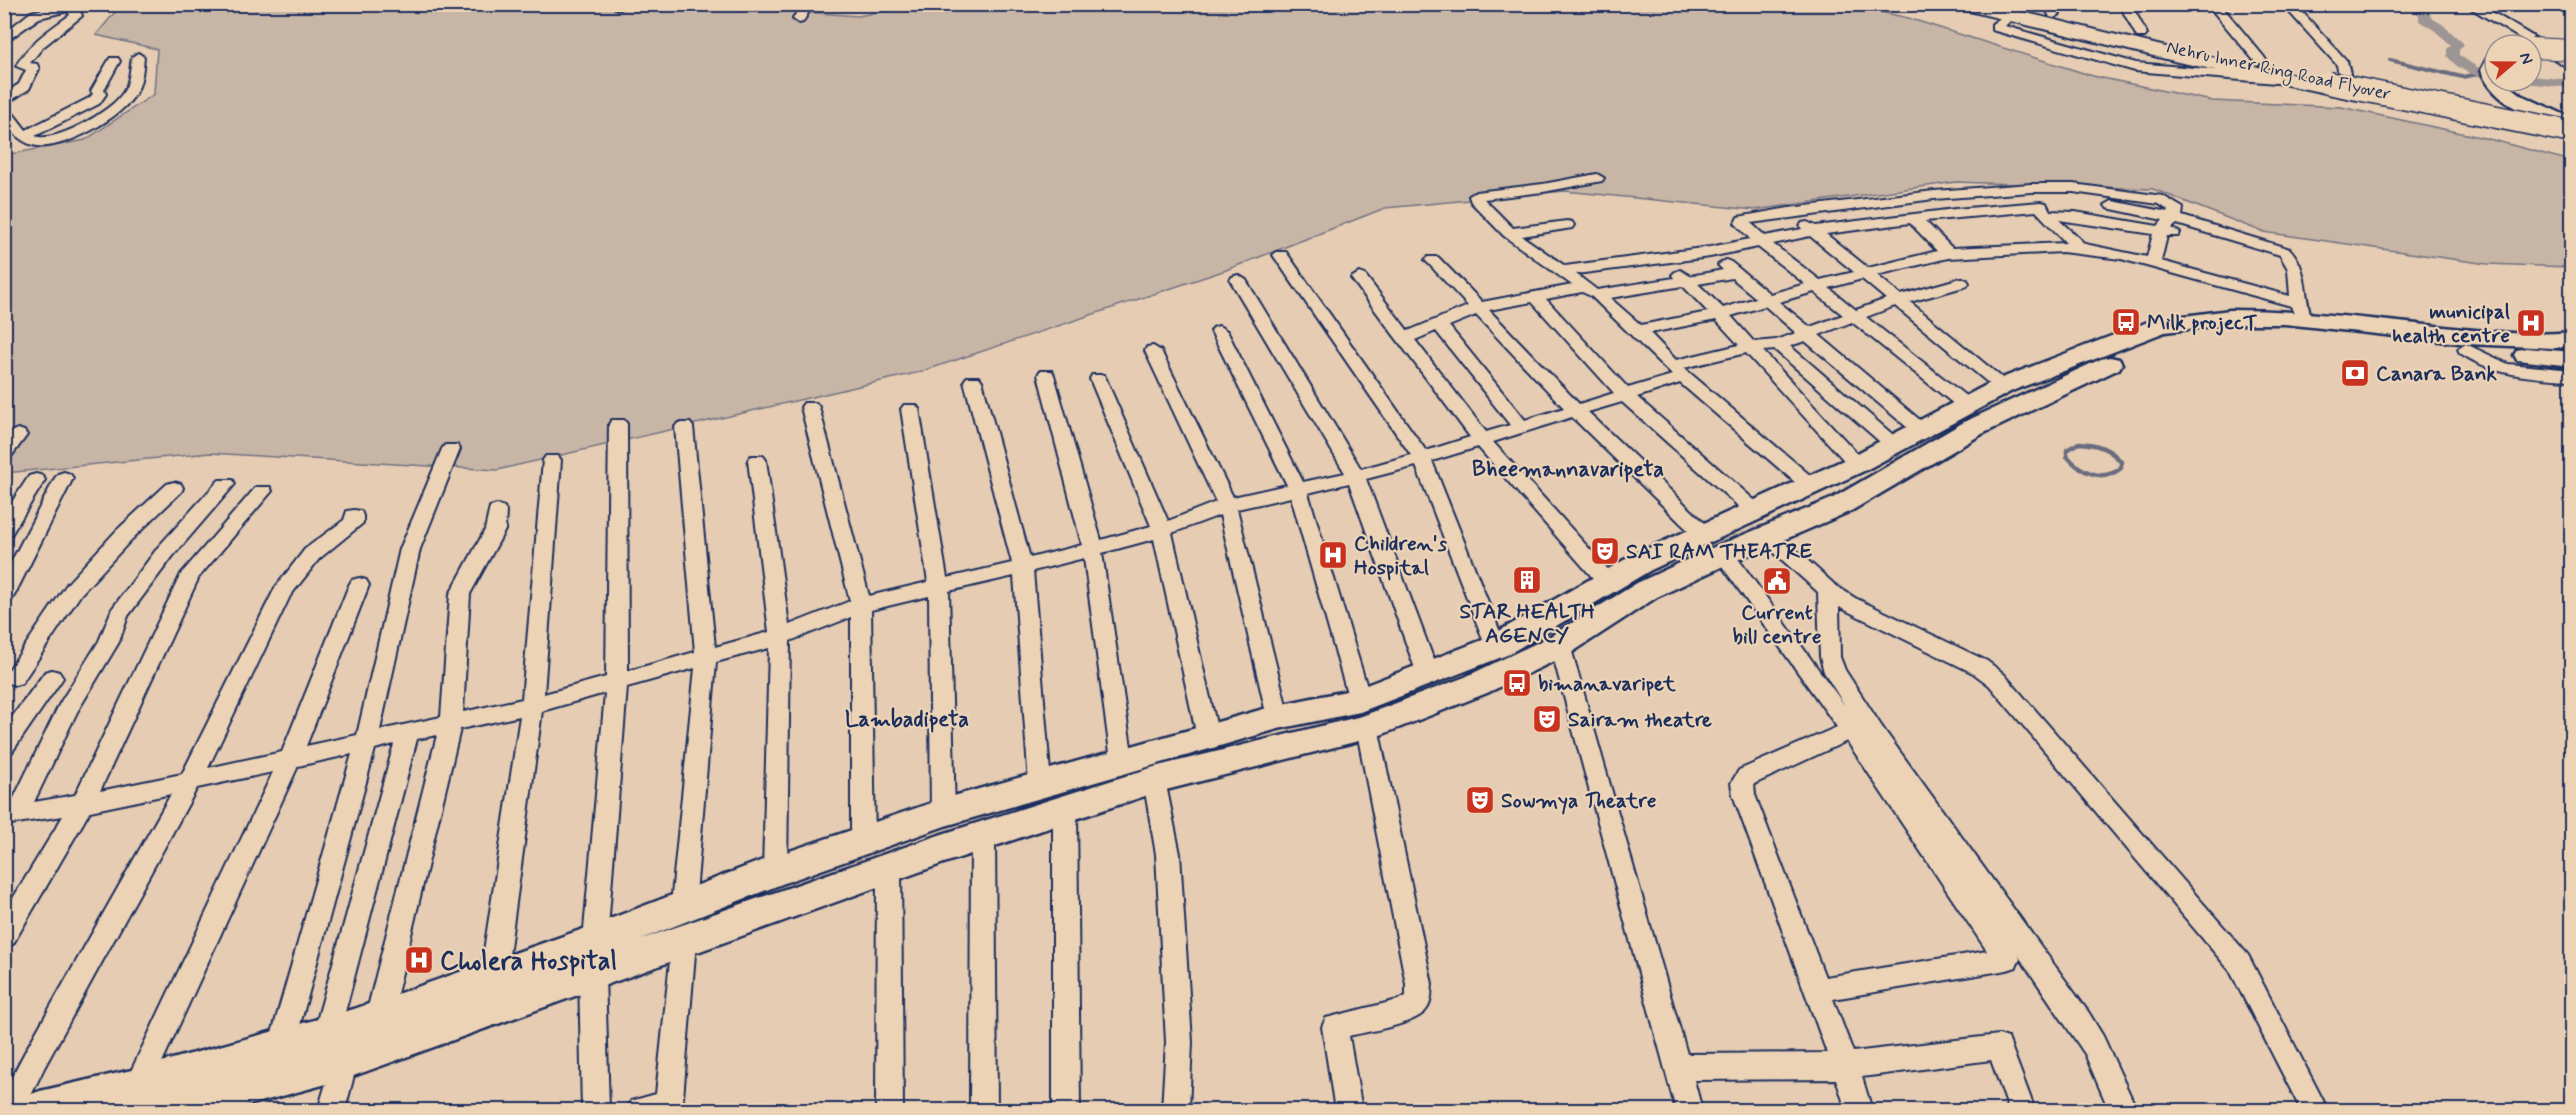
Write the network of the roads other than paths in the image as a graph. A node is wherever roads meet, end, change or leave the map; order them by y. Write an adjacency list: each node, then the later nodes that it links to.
1 (807, 4): 11 (street)
2 (1965, 4): 10 (main road)
3 (1987, 4): 25 (main road, Nehru Inner Ring Road Flyover, bridge)
4 (2125, 4): 12 (street)
5 (2213, 4): 17 (street)
6 (2288, 4): 20 (street)
7 (2470, 4): 19 (street)
8 (72, 5): 13 (street); 22 (street)
9 (2052, 9): 10 (main road); 12 (main road)
10 (2010, 10): 26 (main road)
11 (799, 19)
12 (2141, 34): 17 (main road)
13 (4, 39)
14 (2543, 49): 15 (street, bridge)
15 (2571, 50)
16 (138, 57): 27 (street)
17 (2260, 60): 20 (main road)
18 (114, 62): 27 (street)
19 (2571, 66)
20 (2345, 78): 26 (main road)
21 (2507, 93): 24 (street)
22 (4, 101)
23 (4, 111): 27 (street)
24 (2571, 125)
25 (2571, 132)
26 (2541, 133): 28 (main road)
27 (27, 135)
28 (2571, 142)
29 (1597, 178): 37 (street)
30 (2038, 202): 31 (street); 32 (street); 33 (street); 36 (street); 39 (street)
31 (1789, 212): 35 (street); 38 (street)
32 (1913, 218): 35 (street); 41 (street)
33 (2174, 218): 36 (street); 45 (street)
34 (1567, 225): 37 (street)
35 (1813, 231): 38 (street); 49 (street)
36 (2161, 231): 45 (street); 46 (street)
37 (1509, 233): 47 (street)
38 (1763, 243): 40 (street); 54 (street)
39 (2079, 248): 41 (street); 46 (street)
40 (1710, 252): 43 (street); 48 (street)
41 (1948, 253): 49 (street)
42 (1281, 255): 94 (street)
43 (1660, 258): 47 (street); 52 (street)
44 (1433, 260): 59 (street)
45 (2293, 261): 60 (street)
46 (2153, 262): 60 (street)
47 (1561, 271): 55 (street)
48 (1736, 273): 52 (street); 57 (street)
49 (1867, 274): 54 (street); 58 (street)
50 (1359, 278): 67 (street)
51 (1238, 280): 98 (street)
52 (1688, 282): 55 (street); 61 (street)
53 (1961, 283): 58 (street)
54 (1816, 286): 57 (street); 62 (street)
55 (1591, 291): 56 (street); 65 (street)
56 (1535, 296): 59 (street); 80 (street)
57 (1768, 300): 61 (street); 66 (street)
58 (1897, 300): 62 (street); 79 (street)
59 (1480, 307): 63 (street); 84 (street)
60 (2301, 311): 68 (street); 79 (street)
61 (1720, 314): 65 (street); 70 (street)
62 (1856, 316): 66 (street); 81 (street)
63 (1439, 324): 67 (street); 86 (street)
64 (1219, 331): 104 (street)
65 (1638, 331): 74 (street)
66 (1810, 334): 69 (street); 88 (street)
67 (1404, 339): 90 (street)
68 (2571, 339)
69 (1779, 345): 70 (street); 91 (street)
70 (1750, 347): 74 (street); 97 (street)
71 (2480, 350): 73 (street); 76 (street); 109 (street)
72 (1153, 351): 106 (street)
73 (2571, 359)
74 (1678, 371): 80 (street); 102 (street)
75 (1046, 375): 113 (street)
76 (2571, 375)
77 (1098, 379): 111 (street)
78 (973, 381): 114 (street)
79 (2003, 386): 81 (street)
80 (1625, 395): 84 (street); 109 (street)
81 (1966, 405): 88 (street)
82 (810, 407): 121 (street)
83 (910, 409): 118 (street)
84 (1576, 411): 86 (street); 112 (street)
85 (618, 424): 128 (street)
86 (1521, 427): 90 (street)
87 (684, 428): 125 (street)
88 (1921, 430): 91 (street)
89 (18, 435): 93 (street)
90 (1482, 440): 94 (street); 116 (street)
91 (1893, 444): 97 (street)
92 (451, 449): 136 (street)
93 (4, 454)
94 (1422, 458): 98 (street); 124 (street)
95 (552, 460): 129 (street)
96 (757, 460): 122 (street)
97 (1857, 464): 102 (street)
98 (1356, 476): 104 (street); 126 (street)
99 (64, 478): 120 (street)
100 (36, 480): 110 (street)
101 (226, 484): 146 (street)
102 (1811, 486): 109 (street)
103 (174, 488): 127 (street)
104 (1298, 490): 106 (street); 130 (street)
105 (263, 491): 143 (street)
106 (1227, 505): 111 (street); 131 (street)
107 (497, 511): 132 (street)
108 (354, 516): 141 (street)
109 (1761, 523): 112 (street); 119 (street)
110 (5, 528)
111 (1162, 530): 113 (street); 135 (street)
112 (1714, 544): 115 (street); 133 (street)
113 (1092, 549): 114 (street); 139 (street)
114 (1023, 567): 118 (street); 142 (street)
115 (1664, 567): 116 (street); 123 (street)
116 (1607, 580): 124 (street)
117 (358, 585): 138 (street)
118 (939, 588): 121 (street); 145 (street)
119 (1828, 590): 179 (street); 180 (street)
120 (4, 596)
121 (861, 605): 122 (street); 148 (street)
122 (780, 637): 125 (street); 150 (street)
123 (1560, 645): 130 (street); 162 (street)
124 (1496, 647): 126 (street)
125 (706, 658): 128 (street); 151 (street)
126 (1428, 674): 130 (street)
127 (10, 677): 137 (street)
128 (617, 682): 129 (street); 153 (street)
129 (532, 705): 132 (street); 156 (street)
130 (1363, 713): 131 (street); 140 (street); 175 (street)
131 (1278, 717): 135 (street)
132 (451, 723): 134 (street); 158 (street)
133 (1851, 730): 157 (street); 157 (street)
134 (408, 732): 136 (street); 158 (street)
135 (1208, 737): 139 (street)
136 (366, 742): 138 (street); 159 (street)
137 (4, 746)
138 (290, 759): 141 (street); 163 (street)
139 (1122, 760): 142 (street)
140 (1154, 780): 144 (street); 174 (street)
141 (190, 781): 143 (street); 165 (street)
142 (1040, 784): 145 (street)
143 (84, 803): 146 (street); 152 (street)
144 (1065, 809): 147 (street); 173 (street)
145 (943, 813): 148 (street)
146 (11, 815)
147 (983, 836): 149 (street); 172 (street)
148 (863, 841): 150 (street)
149 (889, 868): 154 (street); 171 (street)
150 (775, 871): 151 (street)
151 (683, 905): 153 (street)
152 (4, 936)
153 (595, 941): 156 (street)
154 (684, 942): 155 (street); 164 (street)
155 (592, 975): 160 (street); 169 (street)
156 (493, 977): 158 (street)
157 (1816, 990): 161 (street)
158 (353, 1027): 159 (street); 160 (street)
159 (281, 1047): 163 (street)
160 (345, 1061): 167 (street); 168 (street)
161 (1845, 1066): 162 (street); 177 (street); 178 (street)
162 (1677, 1067): 176 (street)
163 (136, 1088): 166 (street)
164 (669, 1108): 170 (street)
165 (10, 1110)
166 (40, 1110)
167 (161, 1110)
168 (331, 1110)
169 (596, 1110)
170 (641, 1110)
171 (890, 1110)
172 (984, 1110)
173 (1067, 1110)
174 (1176, 1110)
175 (1348, 1110)
176 (1689, 1110)
177 (1859, 1110)
178 (2022, 1110)
179 (2123, 1110)
180 (2315, 1110)

